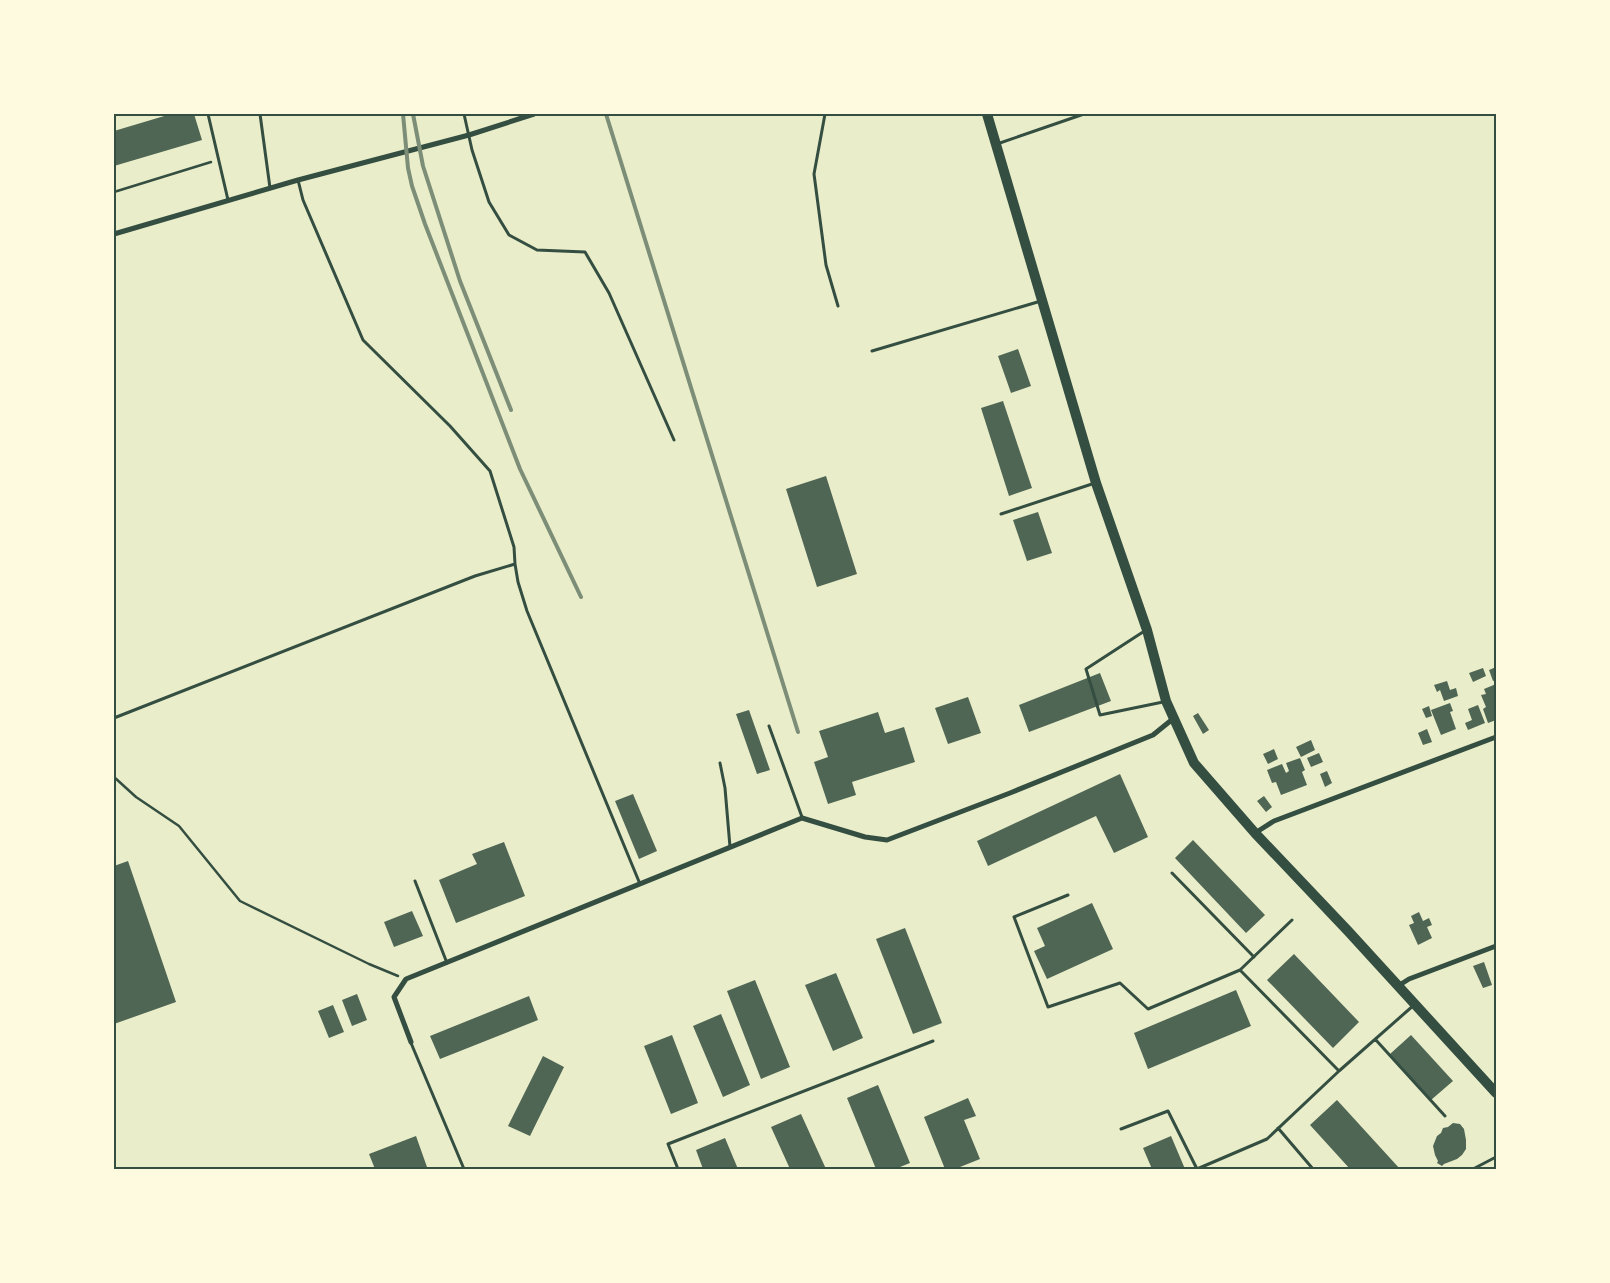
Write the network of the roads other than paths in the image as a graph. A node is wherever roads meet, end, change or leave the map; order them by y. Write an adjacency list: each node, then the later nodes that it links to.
1 (208, 114): 12 (lane)
2 (260, 114): 11 (lane)
3 (464, 114): 8 (lane)
4 (534, 114): 8 (street)
5 (825, 114): 15 (lane)
6 (987, 114): 9 (main road)
7 (1084, 114): 9 (lane)
8 (469, 135): 10 (street); 17 (lane)
9 (996, 144): 14 (main road)
10 (298, 180): 11 (street); 20 (lane)
11 (270, 188): 12 (street)
12 (228, 200): 13 (street)
13 (114, 234)
14 (1041, 301): 16 (lane); 18 (main road)
15 (838, 306)
16 (872, 351)
17 (674, 440)
18 (1096, 483): 19 (lane); 21 (main road)
19 (1002, 514)
20 (516, 564): 23 (lane); 33 (lane)
21 (1147, 630): 22 (main road); 22 (lane)
22 (1166, 702): 24 (main road)
23 (114, 718)
24 (1174, 718): 28 (street); 29 (main road)
25 (769, 726): 28 (lane)
26 (1496, 737): 29 (street)
27 (720, 763): 30 (lane)
28 (802, 818): 30 (street)
29 (1255, 833): 40 (main road)
30 (730, 848): 33 (street)
31 (1172, 873): 37 (lane)
32 (416, 881): 38 (lane)
33 (640, 884): 38 (street)
34 (1068, 895): 39 (lane)
35 (1292, 920): 37 (lane)
36 (1496, 946): 40 (street)
37 (1254, 957): 39 (lane)
38 (447, 964): 44 (street)
39 (1240, 970): 45 (lane)
40 (1398, 986): 41 (main road)
41 (1415, 1004): 42 (lane); 46 (main road)
42 (1375, 1039): 45 (lane); 47 (lane)
43 (934, 1041): 52 (lane)
44 (411, 1042): 51 (lane)
45 (1339, 1071): 49 (lane)
46 (1496, 1093)
47 (1444, 1116)
48 (1121, 1128): 49 (lane)
49 (1278, 1128): 53 (lane)
50 (1496, 1157): 54 (lane)
51 (464, 1169)
52 (678, 1169)
53 (1313, 1169)
54 (1474, 1169)

